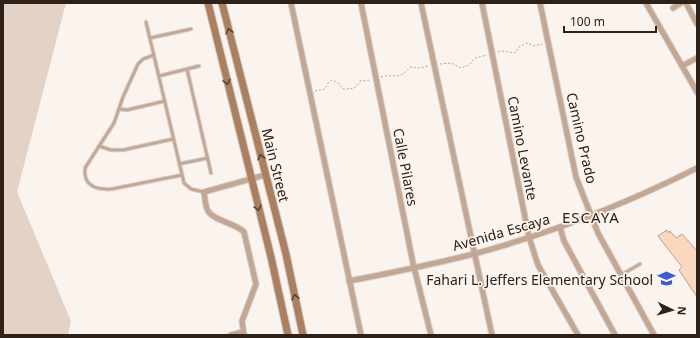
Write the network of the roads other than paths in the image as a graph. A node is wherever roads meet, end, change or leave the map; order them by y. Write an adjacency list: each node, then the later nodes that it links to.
1 (208, 3): 33 (main road, Main Street, one-way to 33)
2 (222, 3): 32 (main road, Main Street, one-way to 2)
3 (291, 3): 42 (street)
4 (360, 3): 40 (street, Calle Pilares)
5 (421, 3): 38 (street)
6 (482, 3): 37 (street, Camino Levante)
7 (540, 3): 35 (street, Camino Prado)
8 (646, 3): 19 (street)
9 (681, 3): 11 (street)
10 (686, 3): 13 (street)
11 (673, 8)
12 (146, 22): 15 (lane)
13 (697, 24)
14 (191, 29): 15 (lane)
15 (150, 38): 16 (lane)
16 (154, 55): 21 (lane); 24 (lane)
17 (697, 58): 19 (street)
18 (199, 66): 20 (lane)
19 (682, 66): 22 (street)
20 (187, 69): 21 (lane); 27 (lane)
21 (159, 76): 23 (lane)
22 (697, 92)
23 (164, 101): 24 (lane); 25 (lane)
24 (119, 109): 26 (lane)
25 (173, 139): 26 (lane); 28 (lane)
26 (99, 146): 31 (lane)
27 (208, 158): 28 (lane); 30 (lane)
28 (179, 164): 31 (lane)
29 (697, 168): 35 (street, Avenida Escaya)
30 (211, 173)
31 (182, 175): 34 (lane)
32 (265, 175): 33 (street); 46 (main road, Main Street, one-way to 32)
33 (251, 178): 34 (street); 45 (main road, Main Street, one-way to 45)
34 (204, 192): 43 (street)
35 (591, 215): 36 (street, Avenida Escaya); 41 (street, Camino Prado)
36 (560, 227): 37 (street, Avenida Escaya); 51 (street)
37 (529, 237): 38 (street, Avenida Escaya); 50 (street, Camino Levante)
38 (475, 253): 40 (street, Avenida Escaya); 49 (street)
39 (640, 264): 41 (lane)
40 (414, 268): 42 (street, Avenida Escaya); 48 (street, Calle Pilares)
41 (621, 275): 52 (street, Camino Prado)
42 (349, 281): 47 (street)
43 (244, 334): 44 (street)
44 (231, 335)
45 (288, 335)
46 (303, 335)
47 (361, 335)
48 (431, 335)
49 (492, 335)
50 (578, 335)
51 (615, 335)
52 (654, 335)

